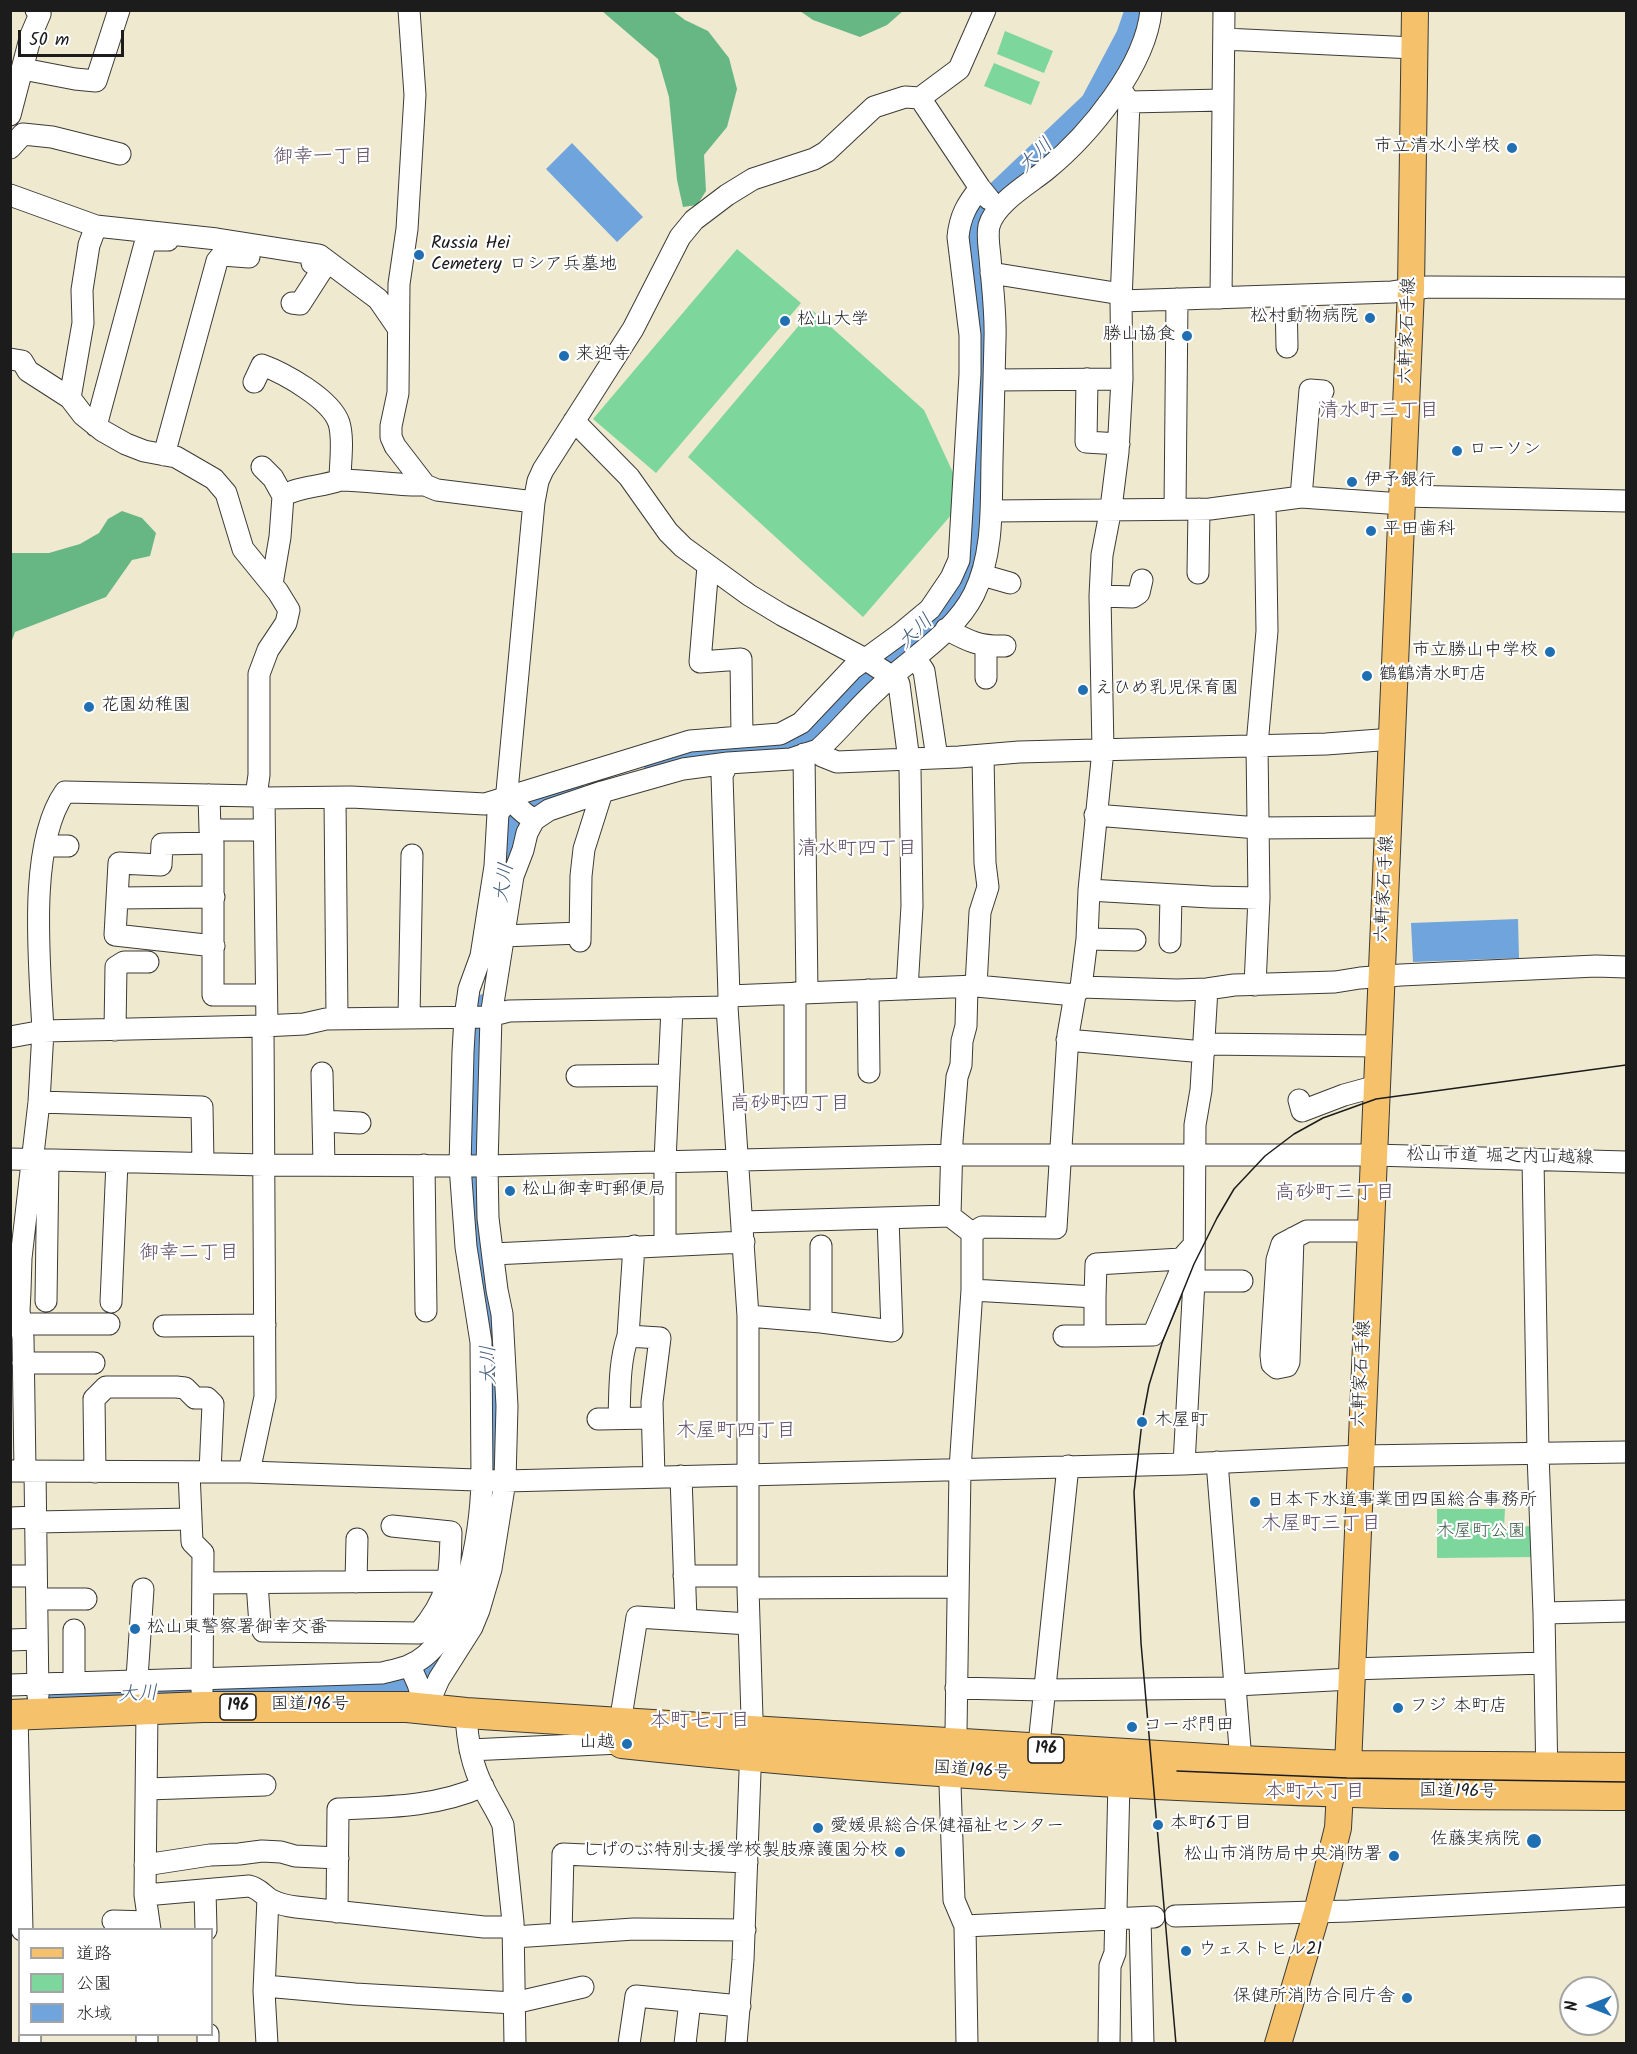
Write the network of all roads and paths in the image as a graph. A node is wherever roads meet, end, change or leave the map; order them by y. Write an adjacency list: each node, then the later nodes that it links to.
1 (119, 10): 10 (street)
2 (409, 10): 30 (street)
3 (985, 10): 12 (street)
4 (1151, 10): 11 (street)
5 (1224, 10): 8 (street)
6 (1415, 10): 9 (main road, 六軒家石手線)
7 (39, 12): 10 (street)
8 (1224, 39): 9 (street); 13 (street)
9 (1414, 48): 24 (main road, 六軒家石手線)
10 (19, 63): 14 (street)
11 (1124, 95): 13 (street); 18 (street); 26 (street)
12 (920, 98): 18 (street); 39 (street)
13 (1223, 100): 27 (street)
14 (10, 115)
15 (10, 148): 16 (street)
16 (120, 154)
17 (10, 195): 19 (street)
18 (988, 198): 22 (street); 65 (street)
19 (96, 226): 20 (street); 38 (street)
20 (217, 239): 21 (street); 40 (street)
21 (327, 262): 29 (street); 30 (street); 42 (street)
22 (991, 273): 26 (street); 34 (street)
23 (1626, 288): 24 (street)
24 (1411, 289): 25 (street); 48 (main road, 六軒家石手線)
25 (1286, 296): 27 (street); 31 (street)
26 (1121, 298): 28 (street); 33 (street)
27 (1221, 298): 28 (street)
28 (1177, 300): 53 (street)
29 (292, 303)
30 (398, 328): 45 (street)
31 (1287, 347)
32 (10, 359): 38 (street)
33 (1122, 379): 35 (street); 41 (street)
34 (994, 380): 35 (street); 55 (street)
35 (1088, 380): 41 (street)
36 (254, 382): 44 (street)
37 (1323, 391): 47 (street)
38 (70, 398): 40 (street)
39 (574, 421): 50 (street); 56 (street)
40 (96, 426): 42 (street)
41 (1119, 444): 52 (street)
42 (164, 455): 61 (street)
43 (262, 467): 46 (street)
44 (340, 480): 45 (street); 46 (street)
45 (425, 485): 50 (street)
46 (283, 496): 61 (street)
47 (1301, 497): 48 (street); 51 (street)
48 (1402, 500): 49 (street); 68 (main road, 六軒家石手線)
49 (1626, 501)
50 (534, 502): 80 (street)
51 (1265, 503): 54 (street); 69 (street)
52 (1111, 508): 53 (street); 55 (street); 62 (street)
53 (1175, 509): 54 (street)
54 (1199, 509): 57 (street)
55 (992, 511): 58 (street)
56 (708, 566): 65 (street); 67 (street)
57 (1198, 573)
58 (982, 575): 60 (street); 63 (street)
59 (1142, 580): 62 (street)
60 (1010, 583)
61 (272, 584): 78 (street)
62 (1100, 596): 70 (street)
63 (946, 629): 64 (street); 66 (street)
64 (916, 659): 65 (street); 73 (street)
65 (878, 667): 67 (street); 71 (street); 74 (street)
66 (987, 678)
67 (742, 737): 80 (street)
68 (1393, 739): 69 (street); 82 (main road, 六軒家石手線)
69 (1257, 745): 70 (street); 83 (street)
70 (1102, 750): 72 (street); 81 (street)
71 (811, 752): 74 (street); 75 (street); 108 (street)
72 (983, 755): 73 (street); 103 (street)
73 (937, 758): 74 (street)
74 (909, 760): 104 (street)
75 (728, 763): 76 (street); 110 (street)
76 (602, 792): 80 (street); 94 (street)
77 (209, 795): 78 (street); 85 (street); 86 (street)
78 (260, 797): 79 (street); 84 (street)
79 (335, 798): 80 (street); 114 (street)
80 (522, 810): 94 (street); 112 (street)
81 (1095, 815): 83 (street); 89 (street)
82 (1389, 827): 83 (street); 101 (main road, 六軒家石手線)
83 (1258, 828): 93 (street)
84 (264, 830): 85 (street); 109 (street)
85 (212, 836): 91 (street); 92 (street)
86 (45, 846): 87 (street); 117 (street)
87 (68, 846)
88 (412, 855): 113 (street)
89 (1089, 890): 90 (street); 96 (street)
90 (1171, 895): 93 (street); 98 (street)
91 (214, 897): 92 (street); 99 (street)
92 (117, 898): 95 (street)
93 (1259, 898): 102 (street)
94 (503, 936): 112 (street)
95 (134, 937): 99 (street); 116 (street)
96 (1087, 939): 97 (street); 107 (street)
97 (1135, 940)
98 (1170, 942)
99 (214, 946): 109 (street)
100 (1626, 967): 101 (street)
101 (1382, 976): 102 (street); 120 (main road, 六軒家石手線)
102 (1255, 985): 105 (street)
103 (972, 986): 104 (street); 107 (street); 132 (street)
104 (907, 989): 106 (street)
105 (1207, 989): 107 (street); 121 (street)
106 (868, 990): 108 (street); 122 (street)
107 (1078, 991): 119 (street)
108 (801, 993): 110 (street); 127 (street)
109 (266, 994): 115 (street)
110 (728, 1002): 111 (street); 140 (street)
111 (672, 1008): 112 (street); 124 (street)
112 (478, 1017): 113 (street); 147 (street)
113 (409, 1018): 114 (street)
114 (337, 1019): 115 (street)
115 (265, 1026): 116 (street); 144 (street)
116 (115, 1030): 117 (street)
117 (43, 1031): 118 (street); 129 (street)
118 (10, 1037)
119 (1067, 1040): 121 (street); 133 (street)
120 (1378, 1046): 121 (street); 126 (main road, 六軒家石手線)
121 (1204, 1048): 135 (street)
122 (869, 1072)
123 (322, 1073): 130 (street)
124 (669, 1075): 125 (street); 139 (street)
125 (577, 1076)
126 (1377, 1086): 128 (street); 134 (main road, 六軒家石手線)
127 (795, 1094)
128 (1299, 1100)
129 (39, 1102): 137 (street); 143 (street)
130 (323, 1121): 131 (street); 145 (street)
131 (360, 1123)
132 (953, 1155): 133 (street, 松山市道 堀之内山越線); 140 (street, 松山市道 堀之内山越線); 148 (street)
133 (1061, 1155): 135 (street, 松山市道 堀之内山越線); 152 (street)
134 (1373, 1155): 135 (street, 松山市道 堀之内山越線); 138 (street, 松山市道 堀之内山越線); 150 (main road, 六軒家石手線)
135 (1194, 1156): 157 (street)
136 (10, 1160): 137 (street, 松山市道 堀之内山越線)
137 (41, 1160): 141 (street, 松山市道 堀之内山越線); 159 (street); 164 (street)
138 (1533, 1160): 142 (street, 松山市道 堀之内山越線); 182 (street)
139 (665, 1161): 140 (street, 松山市道 堀之内山越線); 147 (street, 松山市道 堀之内山越線); 154 (street)
140 (737, 1161): 151 (street)
141 (117, 1162): 143 (street, 松山市道 堀之内山越線); 166 (street)
142 (1626, 1162)
143 (203, 1163): 144 (street, 松山市道 堀之内山越線)
144 (264, 1165): 145 (street, 松山市道 堀之内山越線); 171 (street)
145 (324, 1165): 146 (street, 松山市道 堀之内山越線)
146 (424, 1165): 147 (street, 松山市道 堀之内山越線); 165 (street)
147 (473, 1166): 158 (street); 195 (street)
148 (950, 1216): 149 (street); 152 (street)
149 (888, 1218): 151 (street); 168 (street)
150 (1370, 1231): 153 (street); 183 (main road, 六軒家石手線)
151 (743, 1232): 154 (street); 167 (street)
152 (972, 1233): 162 (street)
153 (1293, 1238): 153 (street)
154 (665, 1245): 155 (street)
155 (634, 1246): 158 (street); 173 (street)
156 (821, 1246): 168 (street)
157 (1188, 1251): 160 (street); 163 (street); 175 (street)
158 (493, 1254): 195 (street)
159 (16, 1265): 169 (street)
160 (1194, 1281): 161 (street); 185 (street)
161 (1242, 1281)
162 (972, 1290): 163 (street); 187 (street)
163 (1095, 1297): 175 (street)
164 (46, 1301)
165 (431, 1301)
166 (111, 1302)
167 (748, 1316): 168 (street); 192 (street)
168 (821, 1322)
169 (21, 1324): 170 (street); 176 (street)
170 (109, 1324)
171 (265, 1325): 172 (street); 191 (street)
172 (164, 1326)
173 (627, 1336): 178 (street); 180 (street)
174 (1064, 1336): 175 (street)
175 (1095, 1336)
176 (23, 1363): 177 (street); 188 (street)
177 (94, 1363)
178 (652, 1418): 180 (street); 194 (street)
179 (598, 1419): 180 (street)
180 (619, 1419)
181 (1626, 1452): 182 (street)
182 (1538, 1454): 183 (street); 214 (street)
183 (1360, 1456): 184 (street); 221 (main road, 六軒家石手線)
184 (1217, 1462): 185 (street); 225 (street)
185 (1184, 1464): 186 (street)
186 (1068, 1466): 187 (street); 227 (street)
187 (960, 1469): 192 (street); 208 (street)
188 (23, 1471): 189 (street); 197 (street)
189 (95, 1472): 190 (street); 190 (street)
190 (200, 1472): 191 (street); 198 (street)
191 (249, 1472): 195 (street)
192 (747, 1474): 193 (street); 205 (street)
193 (681, 1476): 194 (street); 203 (street)
194 (654, 1477): 195 (street)
195 (493, 1481): 210 (street)
196 (10, 1518): 197 (street)
197 (36, 1520): 198 (street); 202 (street)
198 (191, 1520): 206 (street)
199 (392, 1526): 210 (street)
200 (357, 1539): 204 (street)
201 (10, 1576): 202 (street)
202 (36, 1576): 211 (street)
203 (684, 1576): 205 (street); 215 (street)
204 (356, 1582): 207 (street); 210 (street)
205 (748, 1582): 208 (street); 216 (street)
206 (203, 1583): 207 (street); 228 (street)
207 (258, 1583): 210 (street)
208 (958, 1587): 226 (street)
209 (143, 1588): 229 (street)
210 (469, 1588): 223 (street); 223 (street)
211 (37, 1599): 212 (street); 218 (street)
212 (86, 1599)
213 (1626, 1611): 214 (street)
214 (1544, 1613): 220 (street)
215 (686, 1620): 216 (street); 232 (street)
216 (748, 1624): 233 (street)
217 (74, 1630): 222 (street)
218 (37, 1639): 219 (street); 230 (street)
219 (10, 1640)
220 (1544, 1663): 221 (street); 239 (street)
221 (1351, 1674): 225 (street); 241 (main road, 六軒家石手線)
222 (74, 1682): 229 (street); 230 (street)
223 (416, 1683): 228 (street); 228 (highway, 国道196号 / 196); 231 (highway, 国道196号 / 196)
224 (10, 1686): 230 (street)
225 (1236, 1686): 227 (street); 236 (street)
226 (956, 1688): 227 (street); 235 (street)
227 (1044, 1690): 237 (street)
228 (202, 1692): 229 (highway, 国道196号 / 196)
229 (138, 1697): 230 (highway, 国道196号 / 196); 244 (street)
230 (30, 1704): 260 (street)
231 (466, 1713): 232 (highway, 国道196号 / 196); 234 (street)
232 (620, 1733): 233 (highway, 国道196号 / 196); 234 (street)
233 (751, 1744): 235 (highway, 国道196号 / 196); 247 (street)
234 (470, 1750): 243 (street)
235 (953, 1758): 237 (highway, 国道196号 / 196); 259 (street)
236 (1241, 1761): 237 (highway, 国道196号 / 196); 241 (highway, 国道196号 / 196)
237 (1039, 1763): 240 (highway, 国道196号 / 196)
238 (1626, 1768): 239 (highway, 国道196号 / 196)
239 (1547, 1780): 241 (highway, 国道196号 / 196); 245 (highway, 国道196号 / 196)
240 (1119, 1781): 241 (highway, 国道196号 / 196); 256 (street)
241 (1347, 1783): 254 (main road, 六軒家石手線)
242 (266, 1785): 244 (street)
243 (483, 1786): 246 (street); 262 (street)
244 (147, 1789): 248 (street)
245 (1626, 1795)
246 (338, 1858): 248 (street); 253 (street)
247 (747, 1862): 263 (street); 264 (street)
248 (145, 1865): 250 (street)
249 (205, 1890): 250 (street); 252 (street); 261 (street)
250 (145, 1895): 258 (street)
251 (1626, 1896): 254 (street)
252 (268, 1898): 253 (street); 265 (street)
253 (337, 1912): 262 (street)
254 (1323, 1912): 255 (street); 278 (main road, 六軒家石手線); 279 (main road, 六軒家石手線)
255 (1156, 1917): 256 (street); 277 (street)
256 (1115, 1919): 259 (street); 276 (street)
257 (113, 1921): 258 (street)
258 (150, 1926)
259 (965, 1926): 275 (street)
260 (21, 1928)
261 (206, 1928)
262 (513, 1930): 264 (street); 268 (street)
263 (744, 1930): 264 (street); 269 (street)
264 (561, 1934)
265 (265, 1986): 268 (street); 270 (street)
266 (583, 1987): 268 (street)
267 (690, 2001): 269 (street); 272 (street); 273 (street)
268 (514, 2003): 271 (street)
269 (740, 2006): 274 (street)
270 (267, 2043)
271 (515, 2043)
272 (629, 2043)
273 (685, 2043)
274 (736, 2043)
275 (967, 2043)
276 (1109, 2043)
277 (1143, 2043)
278 (1278, 2043)
279 (1292, 2043)

